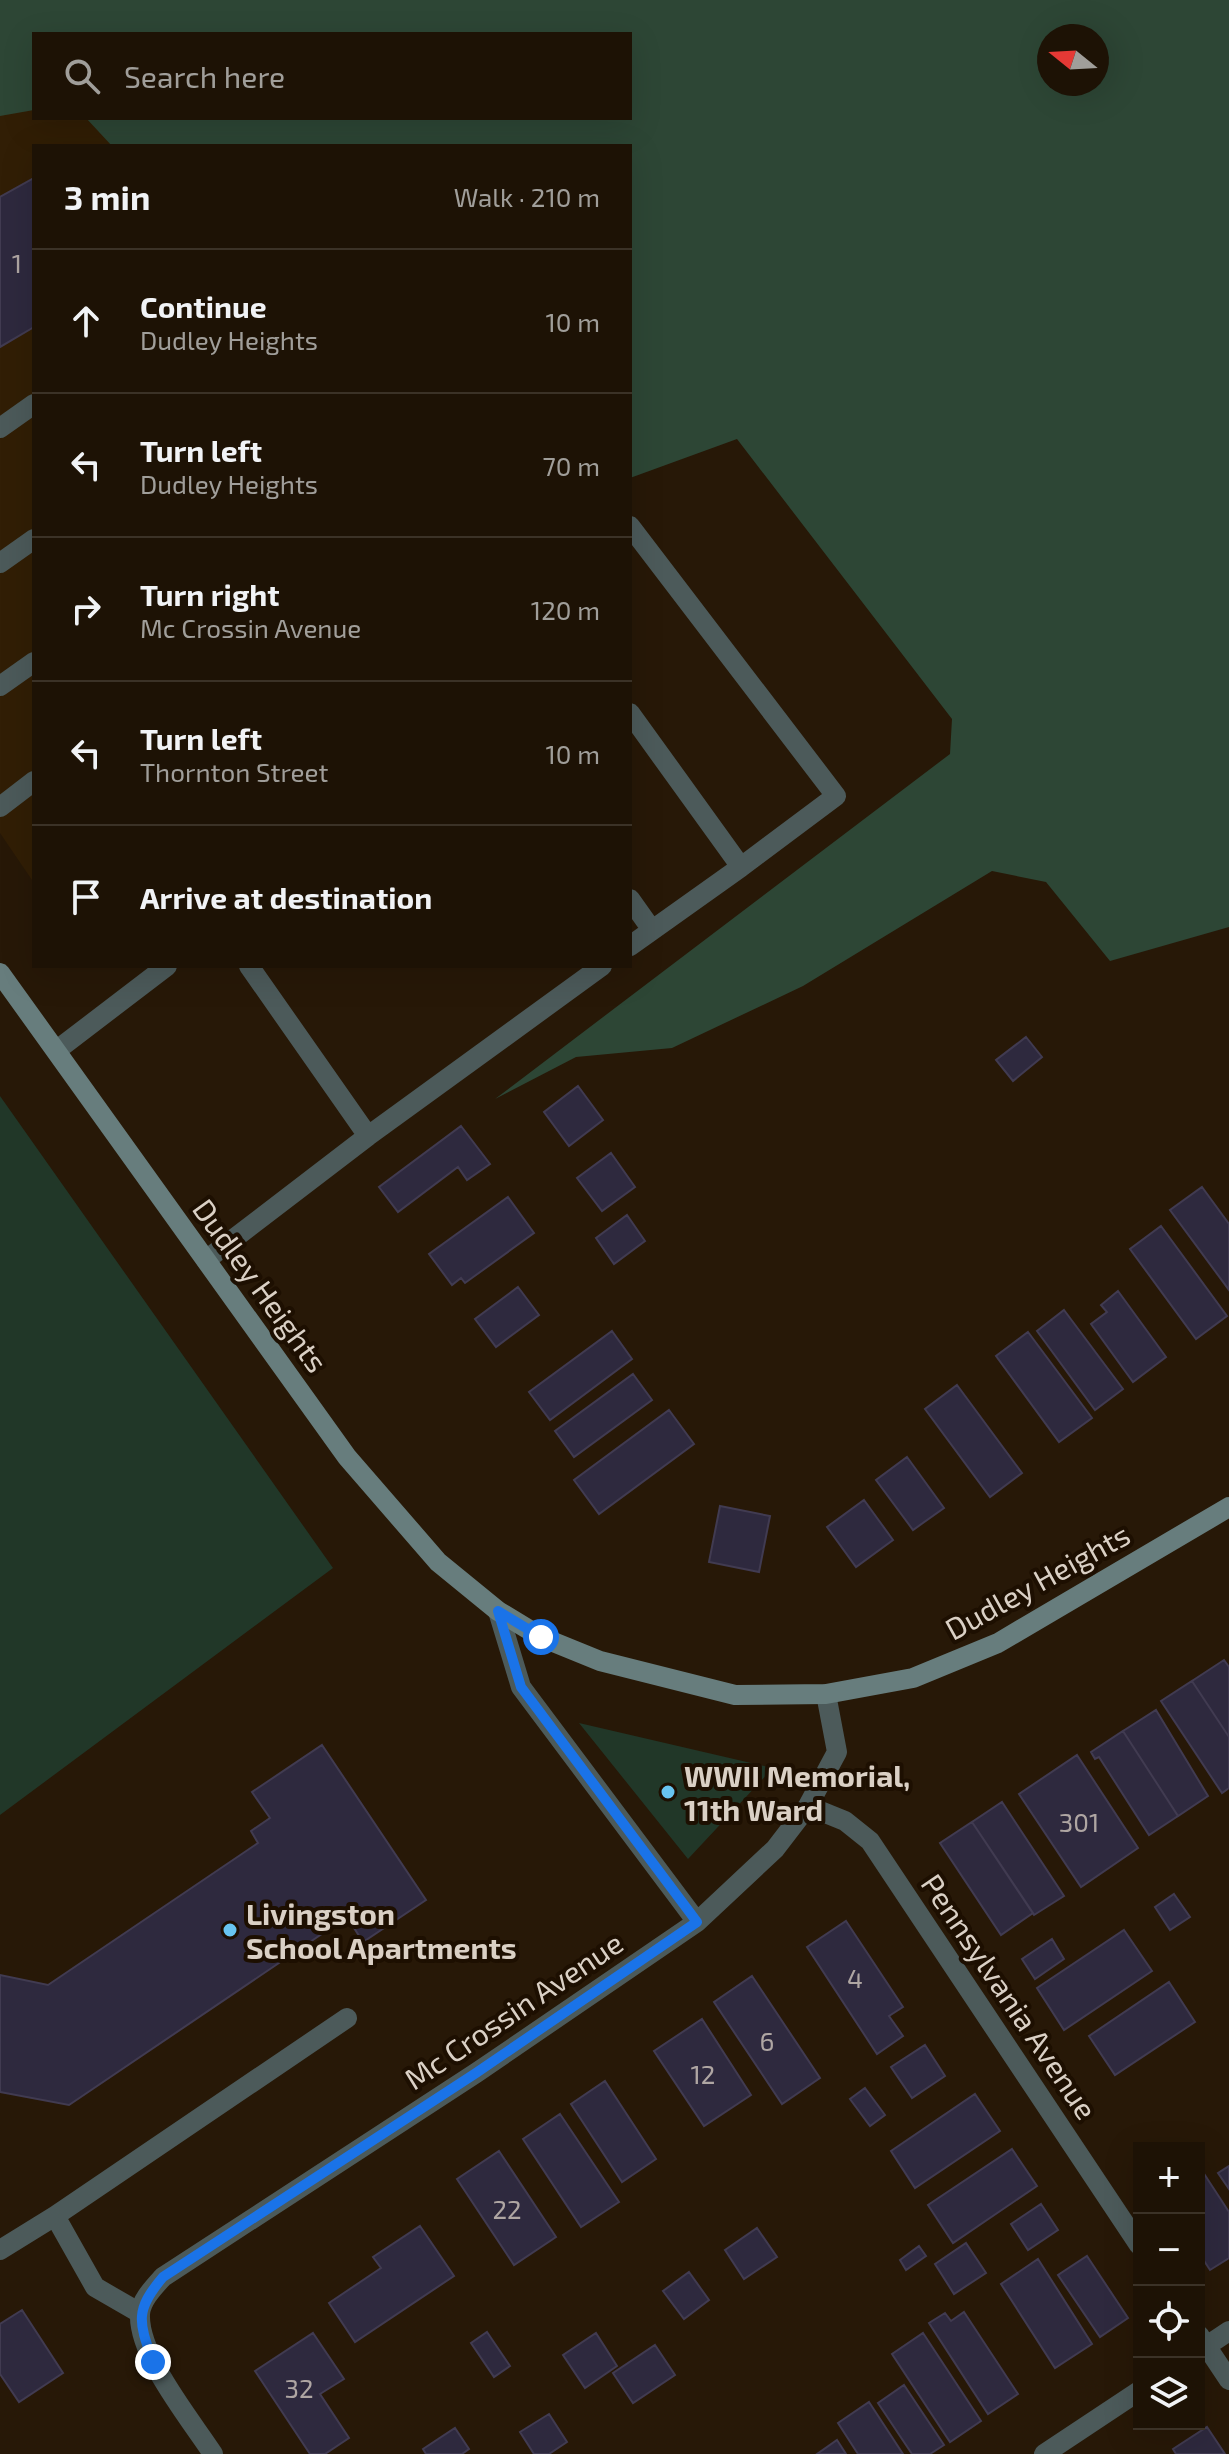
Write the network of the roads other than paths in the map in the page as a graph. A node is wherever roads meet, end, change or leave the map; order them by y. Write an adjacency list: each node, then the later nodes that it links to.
1 (32, 405): 2 (street)
2 (0, 428)
3 (632, 529): 11 (street)
4 (32, 540): 5 (street)
5 (0, 563)
6 (32, 663): 7 (street)
7 (1, 682)
8 (632, 716): 11 (street)
9 (32, 783): 10 (street)
10 (0, 807)
11 (741, 867): 13 (street)
12 (632, 902): 13 (street)
13 (652, 930): 14 (street)
14 (632, 945)
15 (164, 968): 19 (street)
16 (250, 968): 20 (street)
17 (599, 968): 20 (street)
18 (0, 973): 19 (main road, Dudley Heights)
19 (57, 1050): 21 (main road, Dudley Heights)
20 (368, 1136): 21 (street)
21 (206, 1260): 23 (main road, Dudley Heights)
22 (1229, 1507): 24 (main road, Dudley Heights)
23 (498, 1611): 24 (main road, Dudley Heights); 26 (street)
24 (826, 1694): 25 (street, Mc Crossin Avenue)
25 (808, 1806): 26 (street, Mc Crossin Avenue); 29 (street, Pennsylvania Avenue)
26 (697, 1922): 31 (street, Mc Crossin Avenue)
27 (347, 2018): 28 (street)
28 (55, 2216): 30 (street); 31 (street)
29 (1133, 2236)
30 (0, 2250)
31 (140, 2313): 37 (street)
32 (1229, 2331): 33 (street)
33 (1205, 2342)
34 (1205, 2349): 35 (street)
35 (1229, 2380)
36 (1133, 2395): 38 (street)
37 (213, 2454)
38 (1044, 2454)

